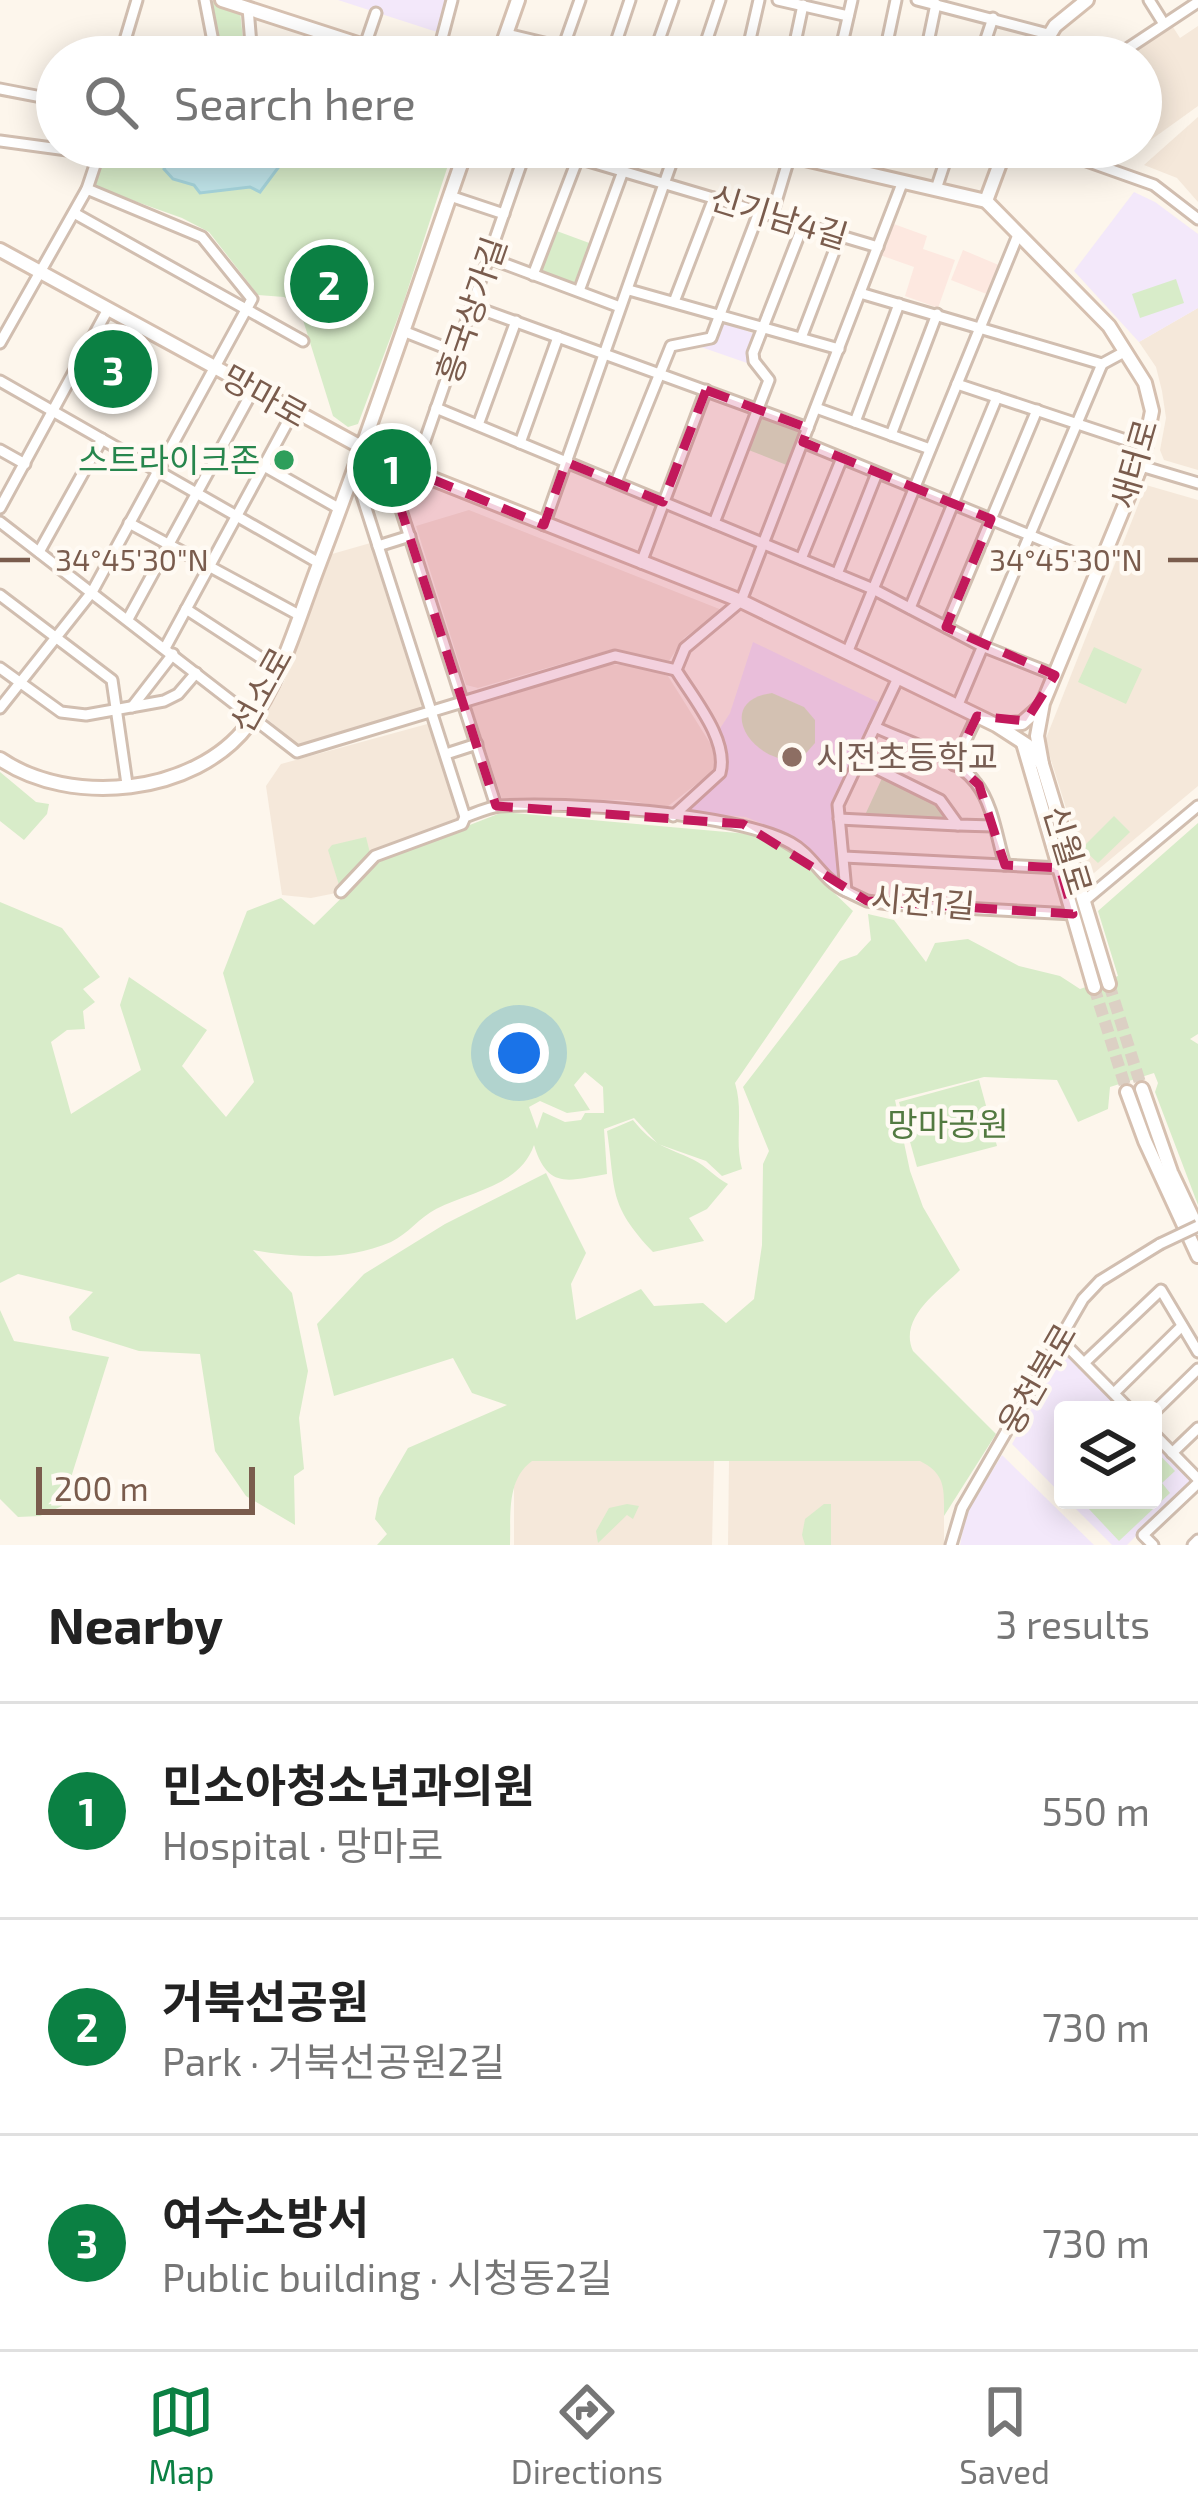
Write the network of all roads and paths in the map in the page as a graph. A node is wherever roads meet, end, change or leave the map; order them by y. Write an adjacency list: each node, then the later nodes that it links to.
1 (137, 0): 28 (street)
2 (206, 0): 29 (street)
3 (222, 0): 18 (street)
4 (452, 0): 33 (street)
5 (518, 0): 26 (street)
6 (580, 0): 35 (street)
7 (630, 0): 36 (street)
8 (673, 0): 37 (street)
9 (720, 0): 38 (street)
10 (759, 0): 39 (street)
11 (778, 0): 21 (street)
12 (852, 0): 23 (street)
13 (896, 0): 42 (street)
14 (917, 0): 19 (street)
15 (1087, 0): 27 (street)
16 (1149, 0): 25 (street)
17 (1198, 2): 25 (street)
18 (244, 4): 30 (street); 31 (street)
19 (936, 4): 20 (street); 43 (street)
20 (955, 4): 24 (street)
21 (803, 5): 23 (street); 40 (street)
22 (376, 13): 32 (street)
23 (848, 16): 41 (street)
24 (993, 18): 27 (street); 44 (street)
25 (1163, 24): 45 (street)
26 (506, 34): 34 (street)
27 (1048, 34)
28 (126, 36)
29 (212, 36)
30 (249, 36)
31 (323, 36)
32 (368, 36)
33 (443, 36)
34 (514, 36)
35 (567, 36)
36 (615, 36)
37 (660, 36)
38 (707, 36)
39 (751, 36)
40 (796, 36)
41 (844, 36)
42 (888, 36)
43 (929, 36)
44 (987, 36)
45 (1146, 36)
46 (0, 89): 47 (street)
47 (36, 96)
48 (0, 141): 49 (street)
49 (36, 146)
50 (94, 168): 64 (street)
51 (459, 168): 66 (street, 선소로)
52 (520, 168): 71 (street, 흥국상가길)
53 (574, 168): 81 (street)
54 (613, 168): 61 (street, 신기남4길)
55 (670, 168): 63 (street)
56 (786, 168): 72 (street)
57 (860, 168): 62 (street)
58 (943, 168): 65 (street)
59 (998, 168): 68 (street)
60 (1111, 168): 73 (street)
61 (623, 171): 63 (street, 신기남4길); 83 (street)
62 (904, 182): 65 (street); 77 (street)
63 (665, 184): 67 (street, 신기남4길); 82 (street)
64 (87, 189): 70 (street); 90 (street)
65 (936, 189): 68 (street)
66 (449, 196): 71 (street); 96 (street, 선소로)
67 (714, 198): 69 (street, 신기남4길); 85 (street)
68 (986, 201): 75 (street, 새터로)
69 (759, 212): 72 (street, 신기남4길); 92 (street)
70 (74, 214): 80 (street); 90 (street)
71 (504, 214): 79 (street, 흥국상가길)
72 (772, 215): 74 (street, 신기남4길)
73 (1198, 219)
74 (803, 225): 76 (street, 신기남4길); 95 (street)
75 (1018, 235): 94 (street); 102 (street, 새터로)
76 (841, 236): 77 (street, 신기남4길); 98 (street)
77 (878, 247): 84 (street)
78 (0, 250): 80 (street, 망마로)
79 (488, 258): 81 (street); 87 (street, 흥국상가길)
80 (40, 272): 89 (street, 망마로); 100 (street)
81 (533, 275): 83 (street)
82 (629, 290): 85 (street); 88 (street)
83 (579, 291): 88 (street)
84 (860, 293): 86 (street); 101 (street)
85 (674, 302): 92 (street)
86 (899, 304): 91 (street); 119 (street)
87 (472, 306): 93 (street); 103 (street, 흥국상가길)
88 (620, 307): 104 (street)
89 (107, 310): 106 (street, 망마로); 117 (street)
90 (246, 310): 99 (street); 106 (street)
91 (938, 314): 94 (street); 123 (street)
92 (719, 315): 95 (street); 107 (street)
93 (516, 322): 97 (street); 121 (street)
94 (980, 326): 105 (street); 109 (street)
95 (763, 327): 98 (street); 115 (street)
96 (403, 331): 103 (street); 128 (street, 선소로)
97 (558, 337): 104 (street); 126 (street)
98 (801, 338): 101 (street)
99 (304, 340)
100 (0, 343)
101 (839, 349): 114 (street)
102 (1126, 351): 105 (street); 127 (street, 새터로)
103 (456, 352): 113 (street, 흥국상가길)
104 (604, 353): 107 (street); 133 (street)
105 (1102, 364): 120 (street)
106 (213, 368): 110 (street, 망마로); 137 (street)
107 (658, 373): 111 (street); 141 (street)
108 (0, 381): 117 (street)
109 (957, 384): 112 (street); 129 (street)
110 (253, 390): 118 (street, 망마로); 144 (street)
111 (706, 391): 115 (street); 145 (street)
112 (997, 397): 116 (street); 146 (street)
113 (436, 408): 121 (street); 138 (street, 흥국상가길)
114 (816, 408): 119 (street); 122 (street)
115 (758, 410): 122 (street); 153 (street)
116 (1036, 410): 120 (street); 150 (street)
117 (53, 412): 124 (street); 134 (street)
118 (293, 412): 128 (street, 망마로); 135 (street)
119 (855, 422): 123 (street)
120 (1076, 424): 127 (street); 155 (street)
121 (478, 425): 126 (street)
122 (808, 428): 125 (street)
123 (891, 435): 129 (street)
124 (102, 439): 137 (street); 160 (street)
125 (803, 442): 131 (street); 157 (street)
126 (520, 443): 133 (street)
127 (1147, 447): 136 (street, 새터로)
128 (362, 448): 132 (street, 망마로); 139 (street, 선소로)
129 (930, 449): 143 (street)
130 (0, 450): 134 (street)
131 (842, 458): 140 (street); 161 (street)
132 (385, 460): 138 (street, 망마로); 156 (street)
133 (566, 462): 141 (street); 154 (street)
134 (25, 464): 147 (street)
135 (265, 466): 148 (street); 149 (street)
136 (1141, 466): 142 (street); 164 (street, 새터로)
137 (158, 471): 144 (street); 152 (street)
138 (412, 471): 154 (street, 망마로)
139 (354, 472): 148 (street, 선소로); 159 (street)
140 (877, 472): 143 (street); 166 (street)
141 (616, 482): 145 (street)
142 (1198, 483)
143 (914, 488): 146 (street); 167 (street)
144 (198, 494): 149 (street); 158 (street)
145 (663, 502): 153 (street); 163 (street)
146 (952, 504): 150 (street); 171 (street)
147 (0, 508)
148 (340, 509): 162 (street, 선소로)
149 (237, 517): 162 (street); 165 (street)
150 (991, 519): 155 (street); 175 (street)
151 (0, 522): 160 (street)
152 (129, 523): 158 (street); 168 (street)
153 (714, 523): 157 (street)
154 (544, 525): 163 (street, 망마로)
155 (1029, 535): 164 (street); 177 (street)
156 (410, 536): 159 (street); 187 (street)
157 (764, 543): 161 (street); 170 (street)
158 (170, 546): 165 (street); 174 (street)
159 (378, 546): 192 (street)
160 (39, 552): 168 (street)
161 (801, 559): 166 (street)
162 (319, 562): 173 (street, 선소로)
163 (640, 562): 170 (street, 망마로)
164 (1100, 564): 186 (street, 새터로)
165 (208, 568): 172 (street); 173 (street)
166 (837, 574): 167 (street)
167 (873, 589): 171 (street); 179 (street)
168 (92, 592): 174 (street); 176 (street)
169 (0, 595): 176 (street)
170 (741, 601): 179 (street, 망마로); 182 (street)
171 (910, 608): 175 (street)
172 (186, 609): 178 (street); 181 (street)
173 (299, 615): 181 (street, 선소로)
174 (128, 619): 178 (street)
175 (946, 627): 177 (street)
176 (55, 636): 185 (street); 191 (street)
177 (982, 646): 186 (street); 188 (street)
178 (169, 651): 183 (street); 190 (street)
179 (847, 653): 184 (street, 망마로)
180 (0, 668): 185 (street)
181 (278, 669): 193 (street, 선소로)
182 (676, 670): 187 (street); 207 (street)
183 (196, 673): 190 (street); 193 (street)
184 (898, 679): 188 (street, 망마로); 196 (street, 시전1길)
185 (19, 682): 189 (street); 191 (street)
186 (1047, 696): 195 (street); 202 (street, 신월로)
187 (464, 703): 192 (street); 198 (street)
188 (957, 706): 194 (street, 망마로)
189 (0, 708)
190 (130, 709): 191 (street)
191 (116, 711): 204 (street)
192 (432, 713): 193 (street); 199 (street)
193 (254, 716): 204 (street, 선소로)
194 (977, 716): 195 (street, 망마로); 203 (street)
195 (996, 725): 197 (street, 망마로)
196 (875, 728): 201 (street, 시전1길); 203 (street)
197 (1023, 742): 202 (street, 망마로); 214 (street, 신월로)
198 (477, 744): 199 (street); 205 (street)
199 (446, 754): 208 (street)
200 (0, 759): 204 (street, 선소로)
201 (859, 760): 209 (street, 시전1길); 210 (street)
202 (1042, 764): 217 (street, 신월로)
203 (954, 765): 211 (street)
204 (127, 784)
205 (496, 806): 207 (street); 208 (street)
206 (1198, 806): 217 (street)
207 (673, 816): 215 (street)
208 (465, 817): 216 (street)
209 (839, 819): 210 (street); 212 (street, 시전1길)
210 (958, 824): 211 (street)
211 (993, 826): 213 (street)
212 (844, 857): 213 (street); 215 (street, 시전1길)
213 (1005, 865): 214 (street)
214 (1060, 868): 218 (street, 신월로)
215 (846, 891): 218 (street, 시전1길)
216 (341, 892)
217 (1084, 901): 219 (street, 신월로)
218 (1073, 914): 220 (street, 신월로)
219 (1109, 984)
220 (1094, 987)
221 (1198, 1229): 222 (street); 224 (street, 웅천북로, bridge)
222 (1198, 1256)
223 (1182, 1326): 225 (street); 226 (street); 228 (street)
224 (1060, 1339): 226 (street); 235 (street, 웅천북로)
225 (1198, 1352)
226 (1084, 1363): 228 (street)
227 (1198, 1369): 230 (street)
228 (1114, 1394): 229 (street)
229 (1121, 1401)
230 (1162, 1404)
231 (1198, 1427): 233 (street)
232 (1162, 1442): 233 (street)
233 (1172, 1453): 234 (street)
234 (1198, 1481): 236 (street)
235 (951, 1545)
236 (1153, 1545)

